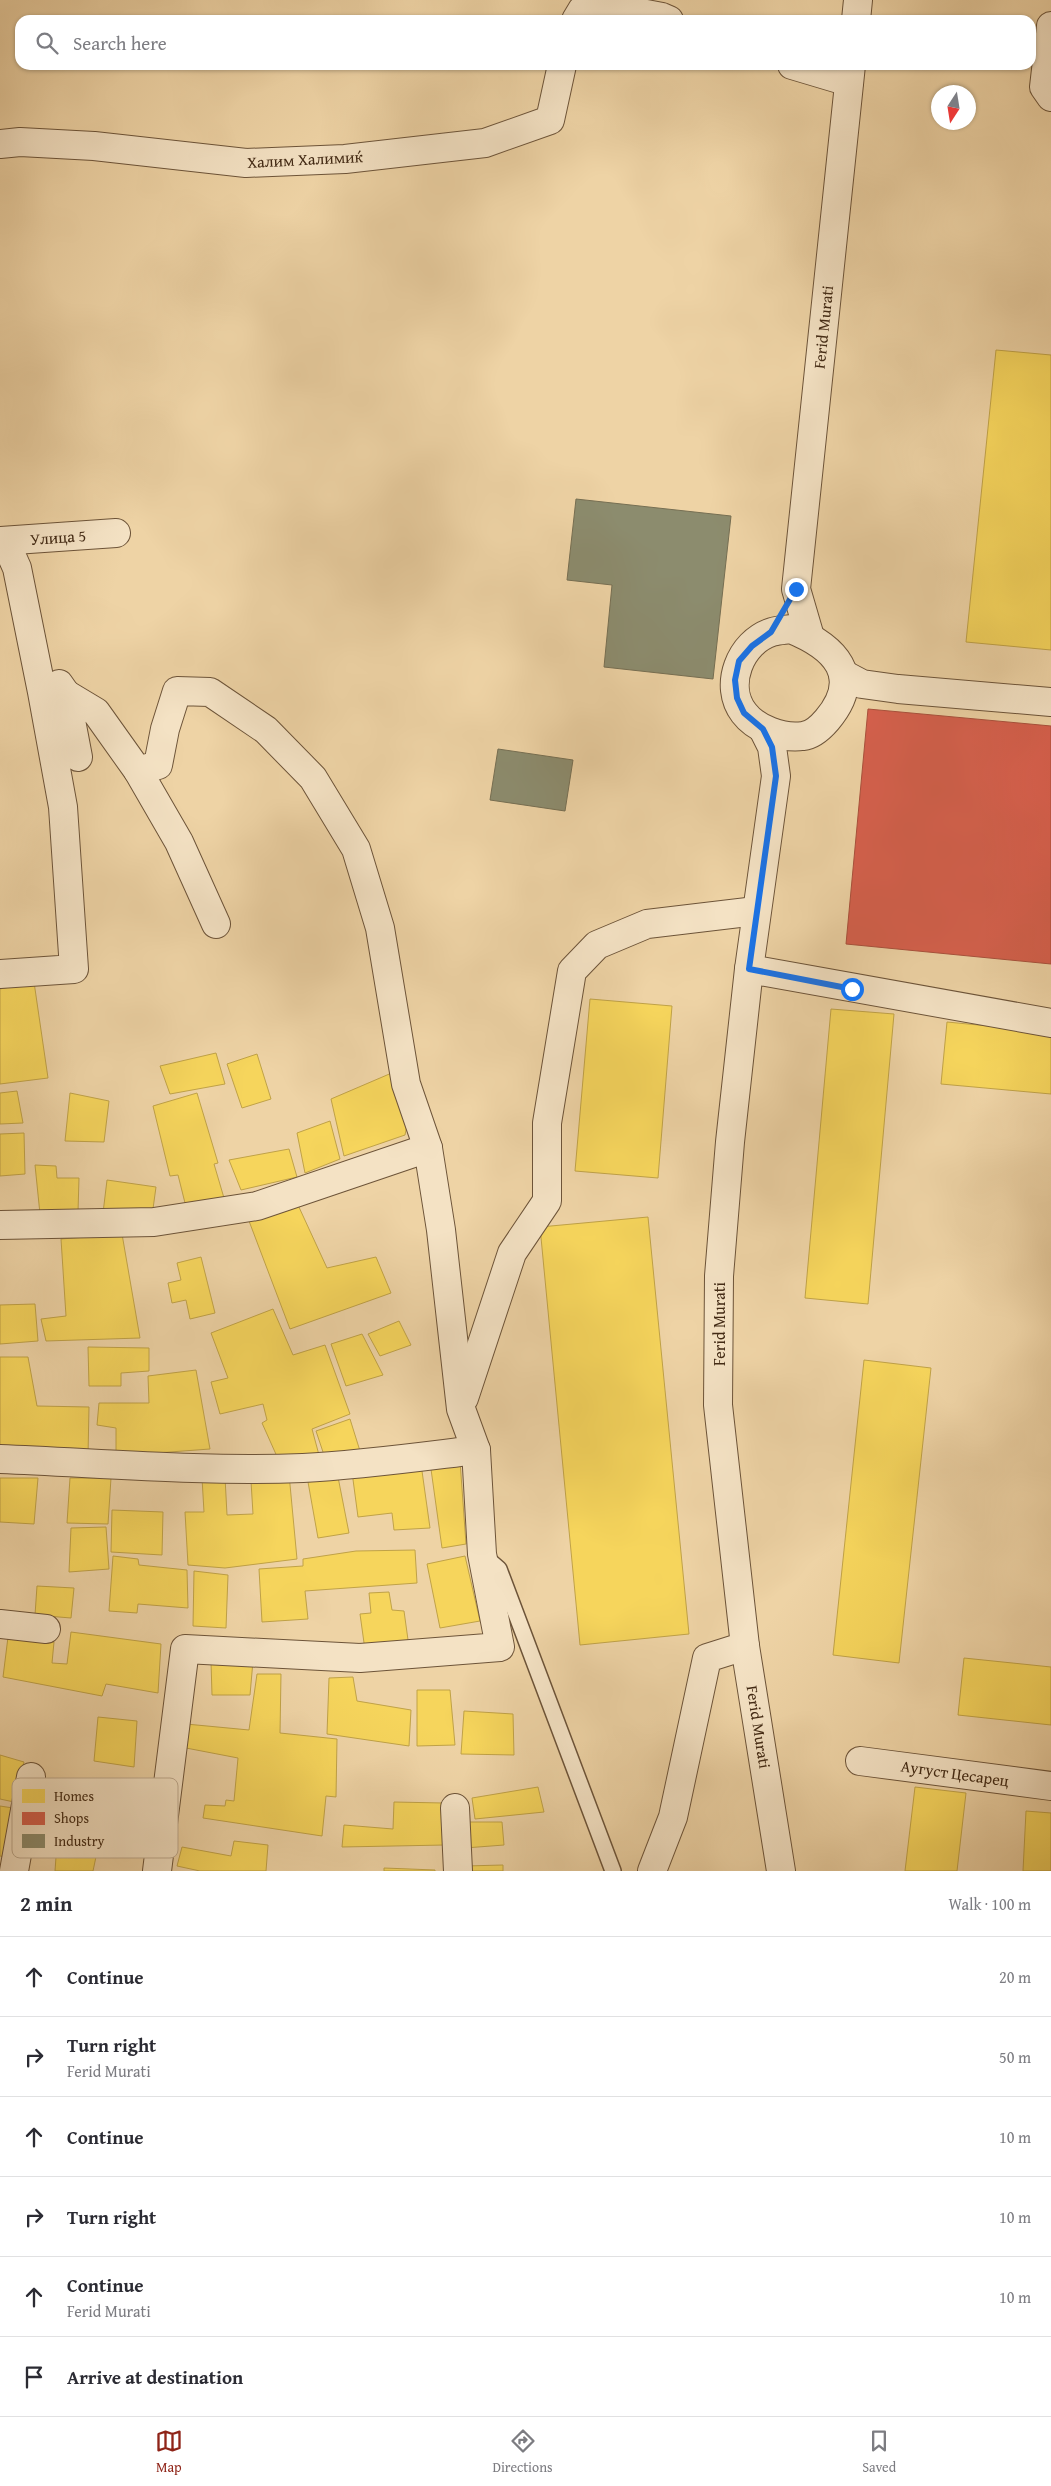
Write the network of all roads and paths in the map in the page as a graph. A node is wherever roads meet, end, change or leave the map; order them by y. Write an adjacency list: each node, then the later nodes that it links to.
1 (858, 0): 4 (street)
2 (579, 15): 3 (street)
3 (656, 15)
4 (856, 15)
5 (1051, 26): 9 (street)
6 (561, 70): 10 (street, Халим Халимиќ)
7 (828, 70): 8 (street)
8 (850, 73): 13 (street, Ferid Murati)
9 (1051, 97)
10 (0, 144)
11 (116, 533): 12 (street, Улица 5)
12 (2, 541): 16 (street)
13 (796, 589): 14 (street, Ferid Murati); 15 (street, Ferid Murati)
14 (771, 632): 15 (street); 22 (street)
15 (810, 637): 17 (street)
16 (33, 646): 19 (street); 30 (street)
17 (844, 674): 18 (street); 21 (street)
18 (898, 689): 20 (street); 21 (street)
19 (66, 694): 24 (street); 25 (street)
20 (1051, 702)
21 (839, 706): 23 (street)
22 (763, 729): 23 (street); 26 (street, Ferid Murati)
23 (803, 736): 26 (street, Ferid Murati)
24 (78, 757)
25 (138, 771): 28 (street); 32 (street)
26 (776, 776): 27 (street, Ferid Murati)
27 (756, 911): 29 (street, Ferid Murati); 34 (street)
28 (216, 924)
29 (749, 969): 31 (street); 40 (street, Ferid Murati)
30 (0, 974)
31 (1051, 1023)
32 (428, 1148): 33 (street); 34 (street)
33 (0, 1225)
34 (461, 1409): 35 (street)
35 (476, 1450): 36 (street); 37 (street)
36 (0, 1459)
37 (482, 1554): 42 (street); 50 (lane)
38 (0, 1624): 39 (street)
39 (46, 1629)
40 (745, 1646): 51 (street); 52 (street, Ferid Murati)
41 (860, 1760): 43 (street, Аугуст Цесарец)
42 (169, 1778)
43 (1051, 1786)
44 (455, 1808): 49 (street)
45 (16, 1858): 47 (street)
46 (159, 1858): 48 (street)
47 (14, 1871)
48 (157, 1871)
49 (458, 1871)
50 (613, 1871)
51 (652, 1871)
52 (781, 1871)

